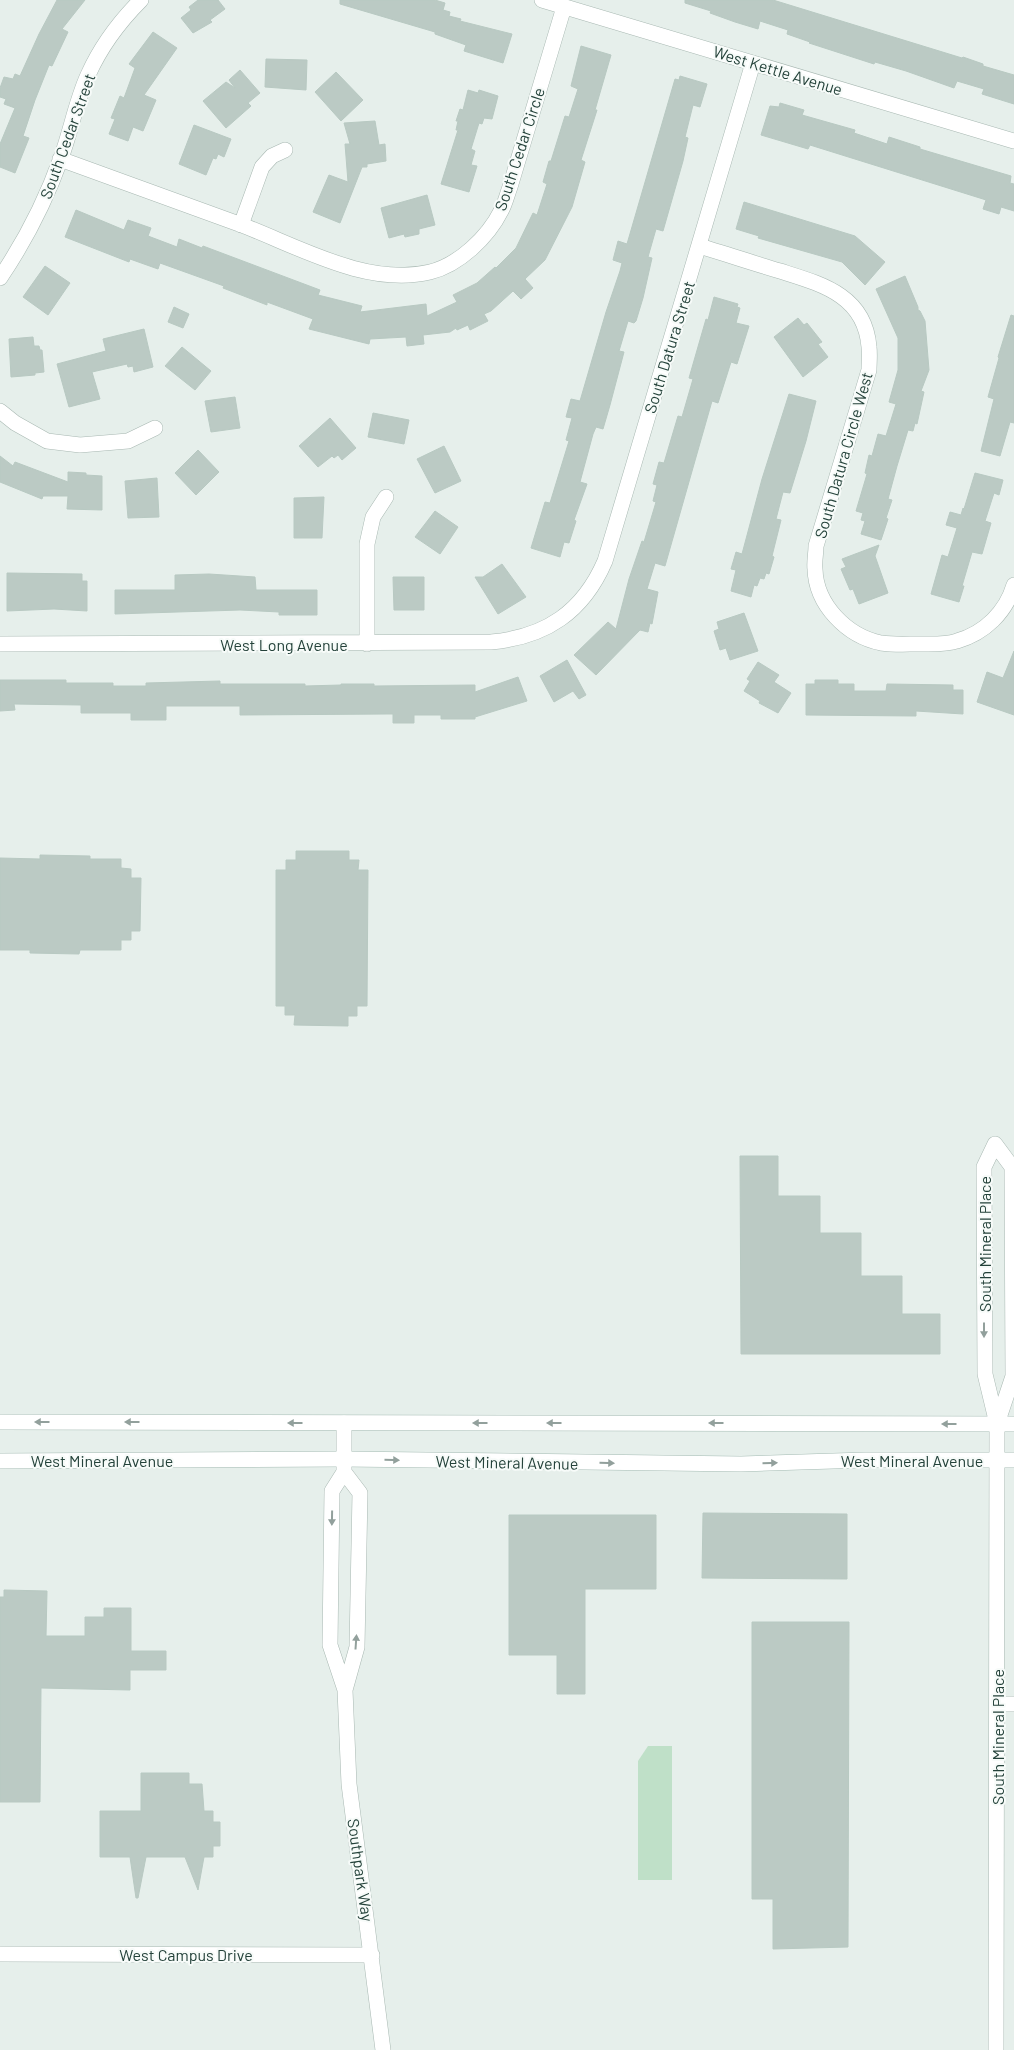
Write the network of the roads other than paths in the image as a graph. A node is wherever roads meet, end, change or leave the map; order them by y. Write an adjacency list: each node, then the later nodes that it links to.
1 (141, 0): 7 (street, South Cedar Street)
2 (542, 0): 3 (street, West Kettle Avenue)
3 (564, 7): 4 (street, West Kettle Avenue); 8 (street, South Cedar Circle)
4 (753, 63): 5 (street, West Kettle Avenue); 9 (street, South Datura Street)
5 (1014, 141)
6 (285, 150): 8 (street)
7 (60, 160): 8 (street, South Cedar Circle); 10 (street, South Cedar Street)
8 (241, 225)
9 (699, 246): 15 (street, South Datura Circle West); 16 (street, South Datura Street)
10 (0, 278)
11 (0, 411): 12 (street)
12 (155, 428)
13 (386, 497): 18 (street)
14 (1014, 585): 15 (street, South Datura Circle West)
15 (1010, 605)
16 (563, 618): 18 (street, West Long Avenue)
17 (0, 644): 18 (street, West Long Avenue)
18 (367, 644)
19 (0, 1422): 20 (street, one-way to 19)
20 (344, 1423): 21 (street, one-way to 20); 26 (street, Southpark Way)
21 (997, 1424): 21 (street, South Mineral Place, one-way to 21); 22 (street); 23 (street, South Mineral Place)
22 (1014, 1424)
23 (998, 1460): 24 (street, West Mineral Avenue); 26 (street, West Mineral Avenue, one-way to 23); 28 (street, South Mineral Place)
24 (1014, 1460)
25 (0, 1461): 26 (street, West Mineral Avenue)
26 (344, 1466): 27 (street, Southpark Way, one-way to 27); 27 (street, Southpark Way, one-way to 26)
27 (345, 1690): 31 (street, Southpark Way)
28 (998, 1704): 29 (street); 33 (street, South Mineral Place)
29 (1014, 1704)
30 (0, 1954): 31 (street, West Campus Drive)
31 (372, 1955): 32 (street, Southpark Way)
32 (383, 2050)
33 (996, 2050)

